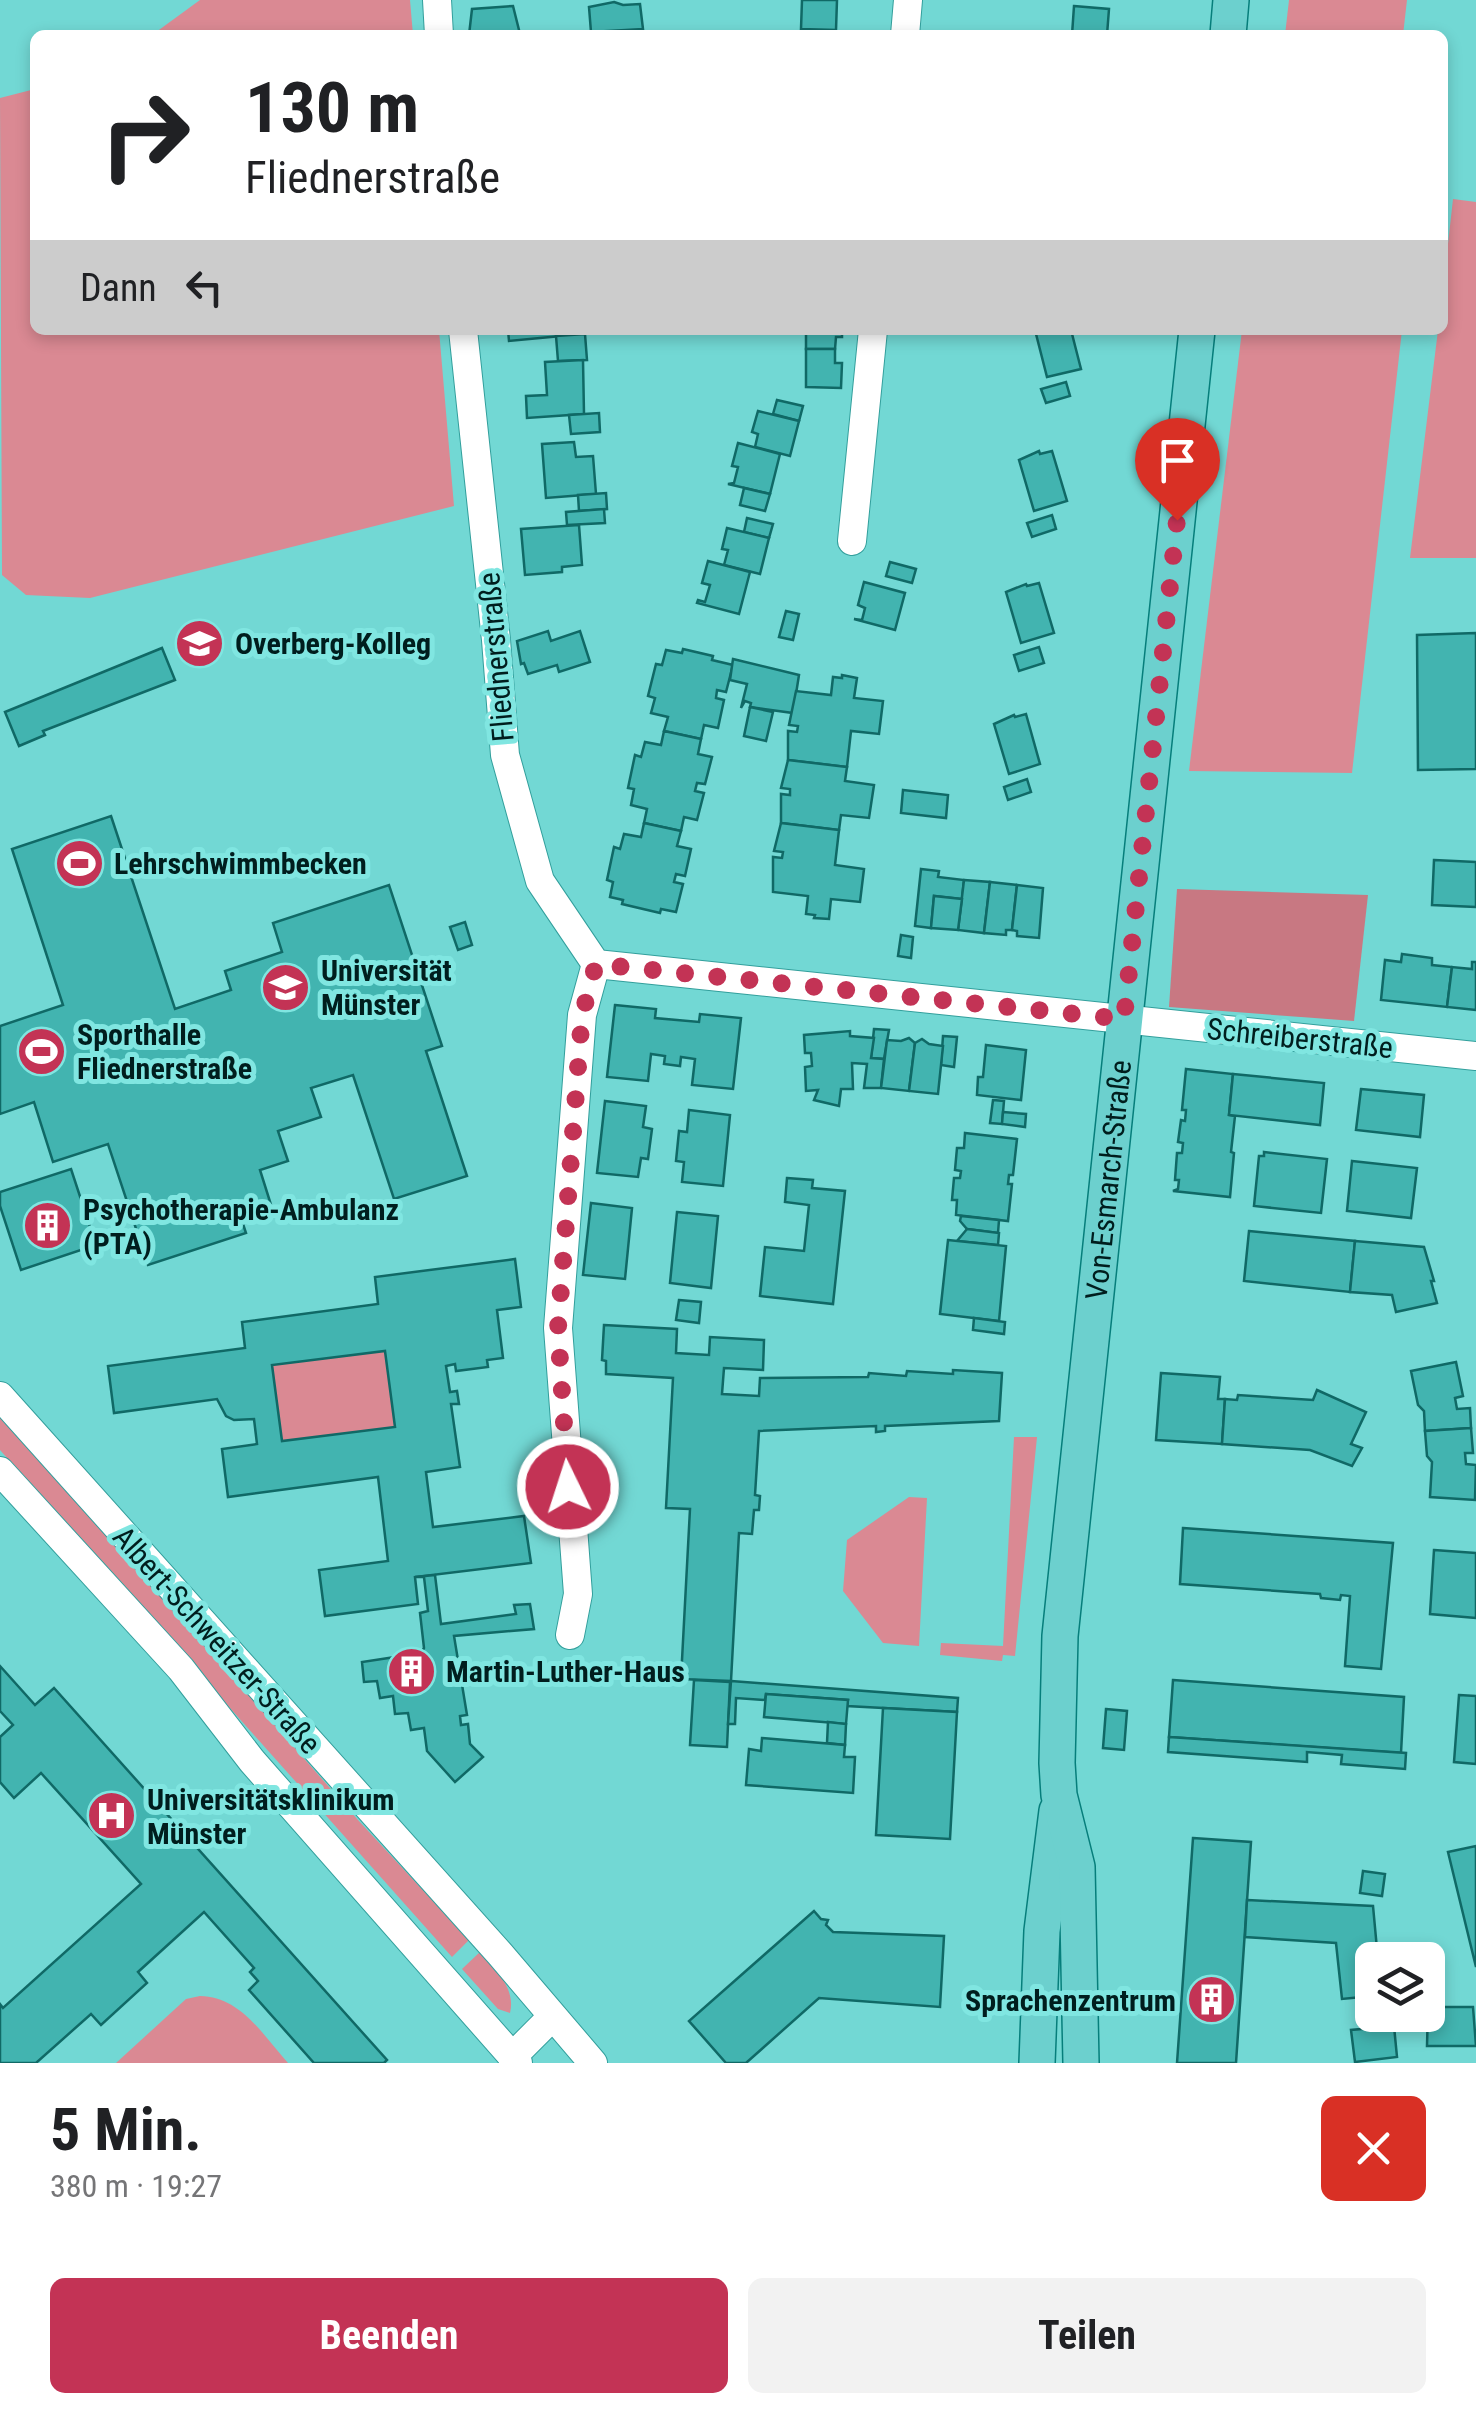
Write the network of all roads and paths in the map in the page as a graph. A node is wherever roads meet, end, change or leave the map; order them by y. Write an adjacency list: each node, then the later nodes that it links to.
1 (437, 0): 4 (street)
2 (908, 0): 5 (street)
3 (1231, 0): 6 (main road)
4 (440, 30)
5 (905, 30)
6 (1228, 30)
7 (464, 335): 11 (street, Fliednerstraße)
8 (873, 335): 10 (street)
9 (1196, 335): 12 (main road, Von-Esmarch-Straße)
10 (852, 541)
11 (596, 964): 12 (street); 16 (street)
12 (1124, 1019): 13 (street, Schreiberstraße); 17 (main road, Von-Esmarch-Straße)
13 (1476, 1056)
14 (0, 1396): 18 (street, Albert-Schweitzer-Straße)
15 (0, 1470): 19 (street, Albert-Schweitzer-Straße)
16 (570, 1635)
17 (1059, 1795): 20 (main road, Von-Esmarch-Straße); 22 (main road, Von-Esmarch-Straße)
18 (552, 2017): 19 (street); 21 (street, Albert-Schweitzer-Straße)
19 (515, 2060)
20 (1082, 2062)
21 (592, 2063)
22 (1037, 2063)

